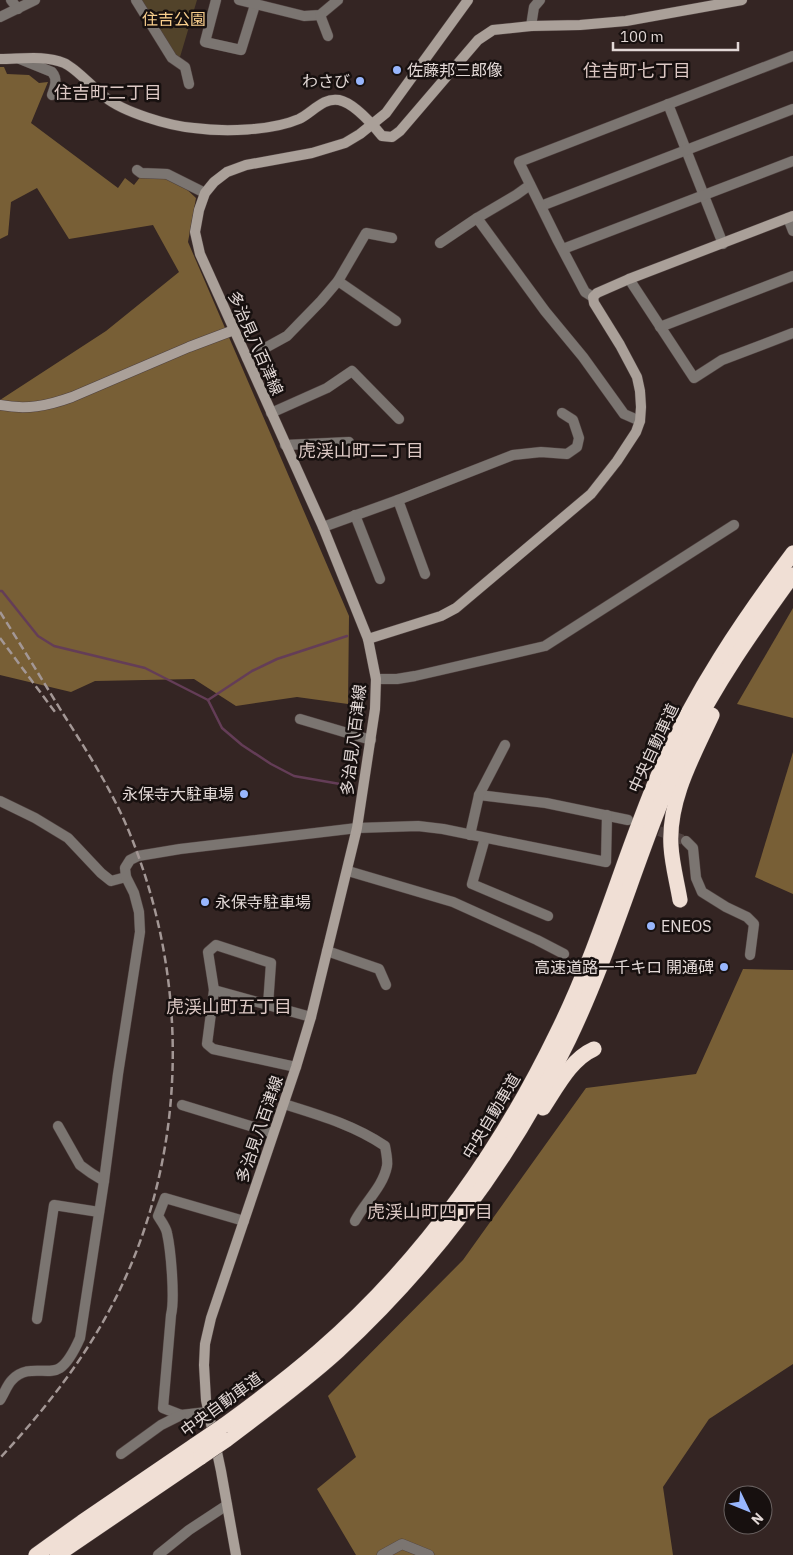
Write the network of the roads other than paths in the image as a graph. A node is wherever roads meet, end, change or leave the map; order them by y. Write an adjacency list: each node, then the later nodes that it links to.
1 (11, 0): 11 (street)
2 (35, 0): 11 (street)
3 (136, 0): 19 (street)
4 (216, 0): 10 (street)
5 (239, 0): 10 (street)
6 (468, 0): 23 (street, 多治見八百津線)
7 (540, 0): 14 (street)
8 (742, 0): 14 (street)
9 (331, 2): 12 (street)
10 (255, 5): 12 (street)
11 (18, 9): 13 (street)
12 (320, 15): 15 (street)
13 (0, 17)
14 (531, 26): 23 (street)
15 (328, 36)
16 (793, 56): 21 (street)
17 (20, 58): 18 (street); 20 (street); 23 (street)
18 (0, 59)
19 (189, 84)
20 (52, 95)
21 (668, 104): 24 (street); 27 (street)
22 (793, 109): 24 (street)
23 (372, 124): 28 (street, 多治見八百津線)
24 (685, 149): 29 (street); 30 (street)
25 (793, 161): 29 (street)
26 (137, 170): 28 (street)
27 (530, 185): 30 (street); 32 (street)
28 (205, 193): 44 (street, 多治見八百津線)
29 (703, 196): 36 (street); 37 (street)
30 (540, 206): 37 (street)
31 (790, 217): 33 (street); 36 (street)
32 (477, 218): 35 (street); 51 (street)
33 (793, 231)
34 (392, 238): 40 (street)
35 (440, 243)
36 (722, 244): 39 (street)
37 (563, 249): 41 (street)
38 (793, 276): 43 (street)
39 (629, 279): 41 (street); 43 (street)
40 (338, 282): 42 (street); 46 (street)
41 (593, 297): 51 (street)
42 (396, 321)
43 (660, 327): 45 (street)
44 (234, 330): 46 (street, 多治見八百津線); 47 (street)
45 (793, 333)
46 (246, 358): 48 (street, 多治見八百津線)
47 (0, 405)
48 (271, 413): 50 (street); 53 (street, 多治見八百津線)
49 (562, 413): 54 (street)
50 (399, 419)
51 (640, 421): 62 (street)
52 (349, 442): 53 (street)
53 (285, 445): 57 (street, 多治見八百津線)
54 (398, 500): 55 (street); 59 (street)
55 (355, 515): 57 (street); 61 (street)
56 (734, 525): 63 (street)
57 (323, 527): 62 (street, 多治見八百津線)
58 (793, 553): 101 (highway, 中央自動車道)
59 (425, 574)
60 (793, 575): 77 (highway); 94 (highway, 中央自動車道)
61 (380, 579)
62 (368, 639): 63 (street, 多治見八百津線)
63 (376, 679): 65 (street, 多治見八百津線)
64 (300, 719): 65 (street)
65 (371, 740): 71 (street, 多治見八百津線)
66 (505, 745): 67 (street)
67 (478, 795): 69 (street); 72 (street)
68 (0, 801): 76 (street)
69 (607, 815): 70 (street); 73 (street)
70 (628, 820)
71 (357, 828): 72 (street); 75 (street, 多治見八百津線); 76 (street)
72 (470, 835): 73 (street)
73 (485, 838): 78 (street)
74 (686, 841): 81 (street)
75 (348, 870): 79 (street, 多治見八百津線); 80 (street)
76 (126, 877): 92 (street)
77 (680, 900)
78 (548, 916)
79 (327, 951): 82 (street); 85 (street, 多治見八百津線)
80 (564, 954)
81 (750, 955)
82 (386, 985)
83 (214, 990): 84 (street); 84 (street); 87 (street)
84 (268, 1005): 85 (street)
85 (311, 1017): 87 (street, 多治見八百津線)
86 (594, 1049): 94 (highway)
87 (296, 1067): 88 (street, 多治見八百津線)
88 (284, 1104): 91 (street, 多治見八百津線); 96 (street)
89 (182, 1105): 91 (street)
90 (58, 1126): 92 (street)
91 (273, 1133): 95 (street, 多治見八百津線)
92 (104, 1180): 93 (street)
93 (99, 1212): 97 (street); 98 (street)
94 (462, 1214): 101 (highway, 中央自動車道)
95 (244, 1221): 99 (street, 多治見八百津線); 100 (street)
96 (355, 1221)
97 (36, 1318)
98 (0, 1400)
99 (207, 1412): 100 (street); 104 (street, 多治見八百津線)
100 (181, 1415): 103 (street)
101 (224, 1433): 102 (highway, 中央自動車道, bridge)
102 (198, 1451): 105 (highway, 中央自動車道); 106 (highway, 中央自動車道)
103 (121, 1454)
104 (227, 1506): 107 (street); 108 (street, 多治見八百津線)
105 (36, 1555)
106 (57, 1555)
107 (158, 1555)
108 (236, 1555)
109 (382, 1555): 110 (street)
110 (429, 1555)

